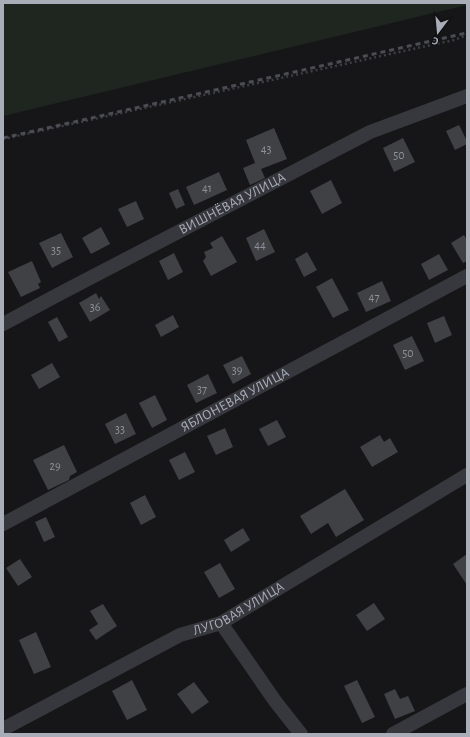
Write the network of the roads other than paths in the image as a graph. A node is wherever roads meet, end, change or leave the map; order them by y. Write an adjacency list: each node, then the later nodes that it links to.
1 (467, 96): 3 (street, ВИШНЁВАЯ УЛИЦА)
2 (467, 276): 5 (street, ЯБЛОНЕВАЯ УЛИЦА)
3 (3, 324)
4 (467, 475): 6 (street, ЛУГОВАЯ УЛИЦА)
5 (3, 524)
6 (221, 623): 8 (street, ЛУГОВАЯ УЛИЦА); 9 (street)
7 (467, 694): 10 (street)
8 (3, 729)
9 (301, 734)
10 (393, 734)

